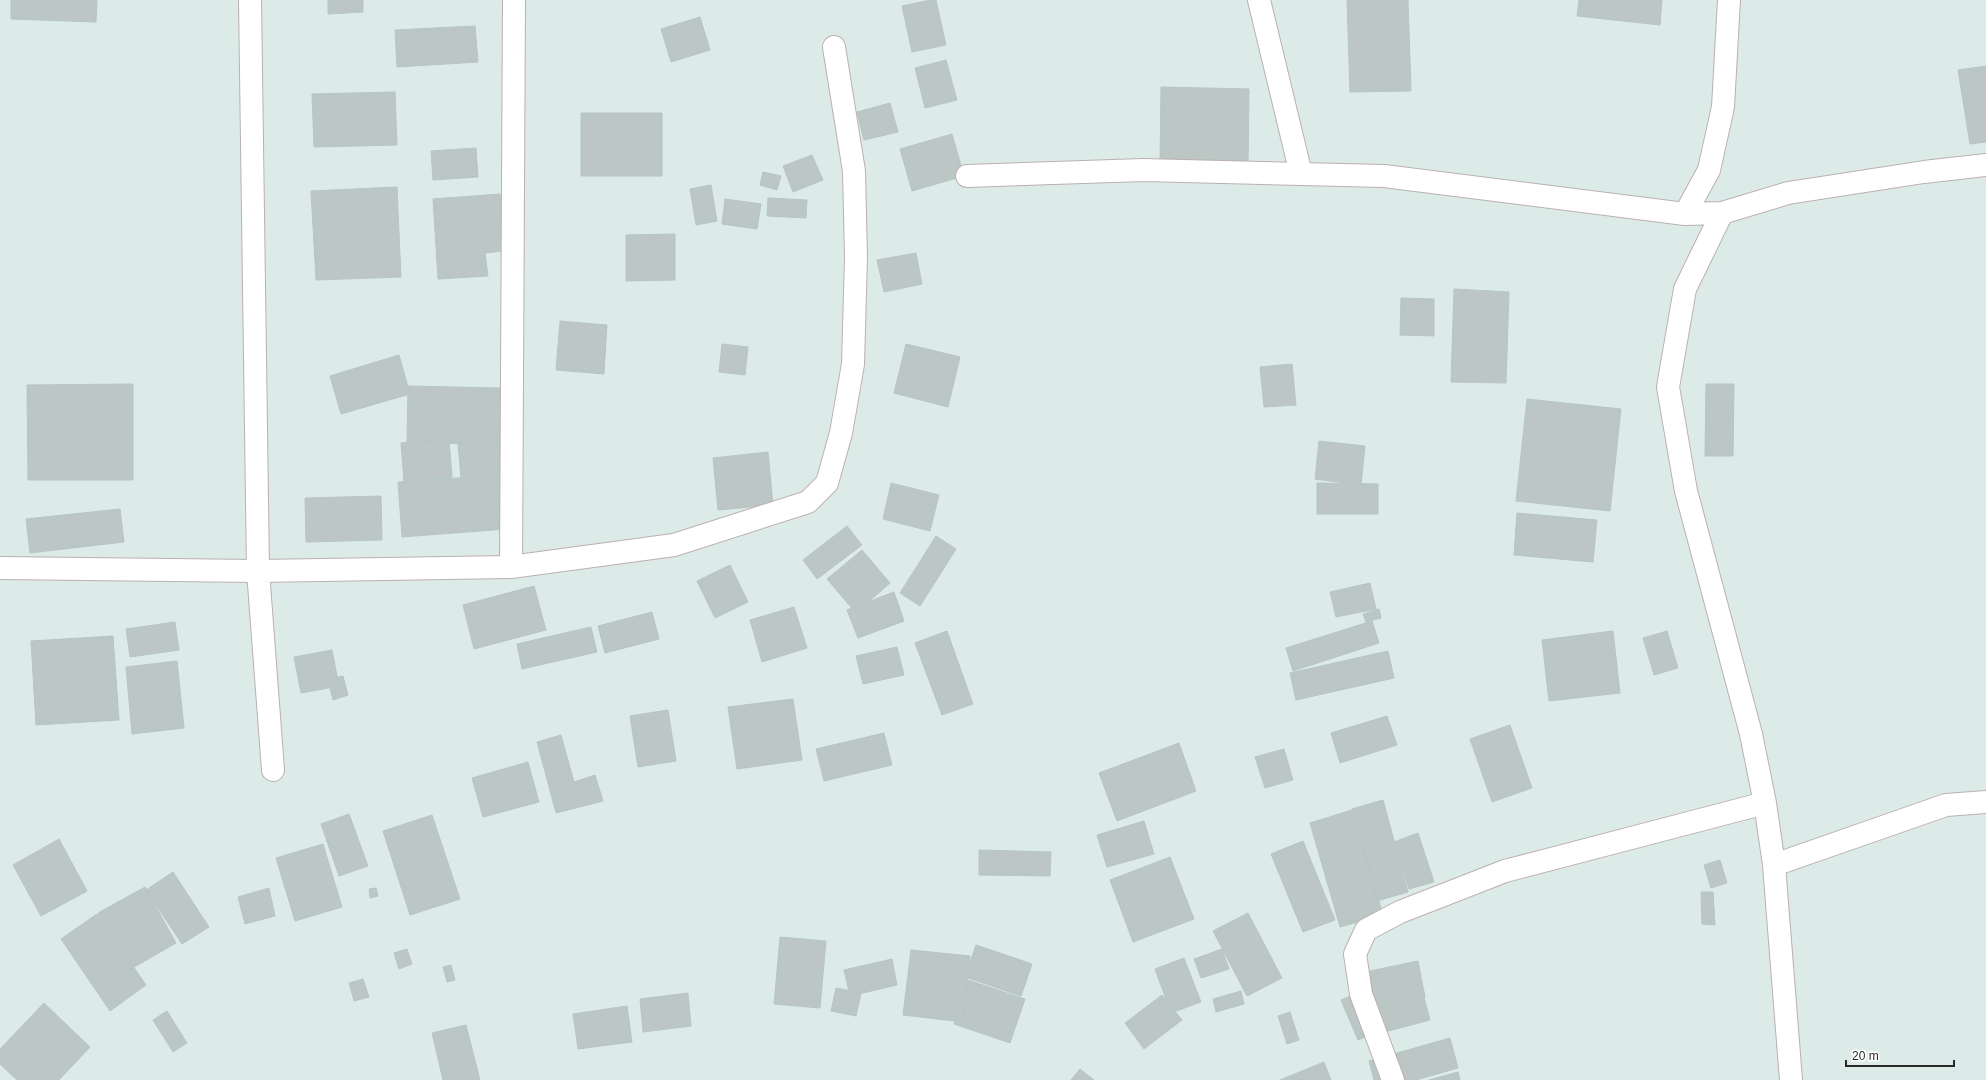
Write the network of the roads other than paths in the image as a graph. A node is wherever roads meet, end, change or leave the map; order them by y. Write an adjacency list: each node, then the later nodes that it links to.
1 (250, 0): 13 (street)
2 (514, 0): 11 (street)
3 (1259, 0): 7 (street)
4 (1729, 0): 10 (street)
5 (834, 47): 11 (street)
6 (1986, 165): 9 (street)
7 (1301, 174): 8 (street); 10 (street)
8 (967, 176)
9 (1722, 212): 10 (street); 16 (street)
10 (1685, 214)
11 (511, 567): 13 (street)
12 (0, 568): 13 (street)
13 (258, 571): 14 (street)
14 (273, 770)
15 (1986, 802): 17 (street)
16 (1766, 803): 17 (street); 18 (street)
17 (1774, 865): 19 (street)
18 (1393, 1080)
19 (1791, 1080)

